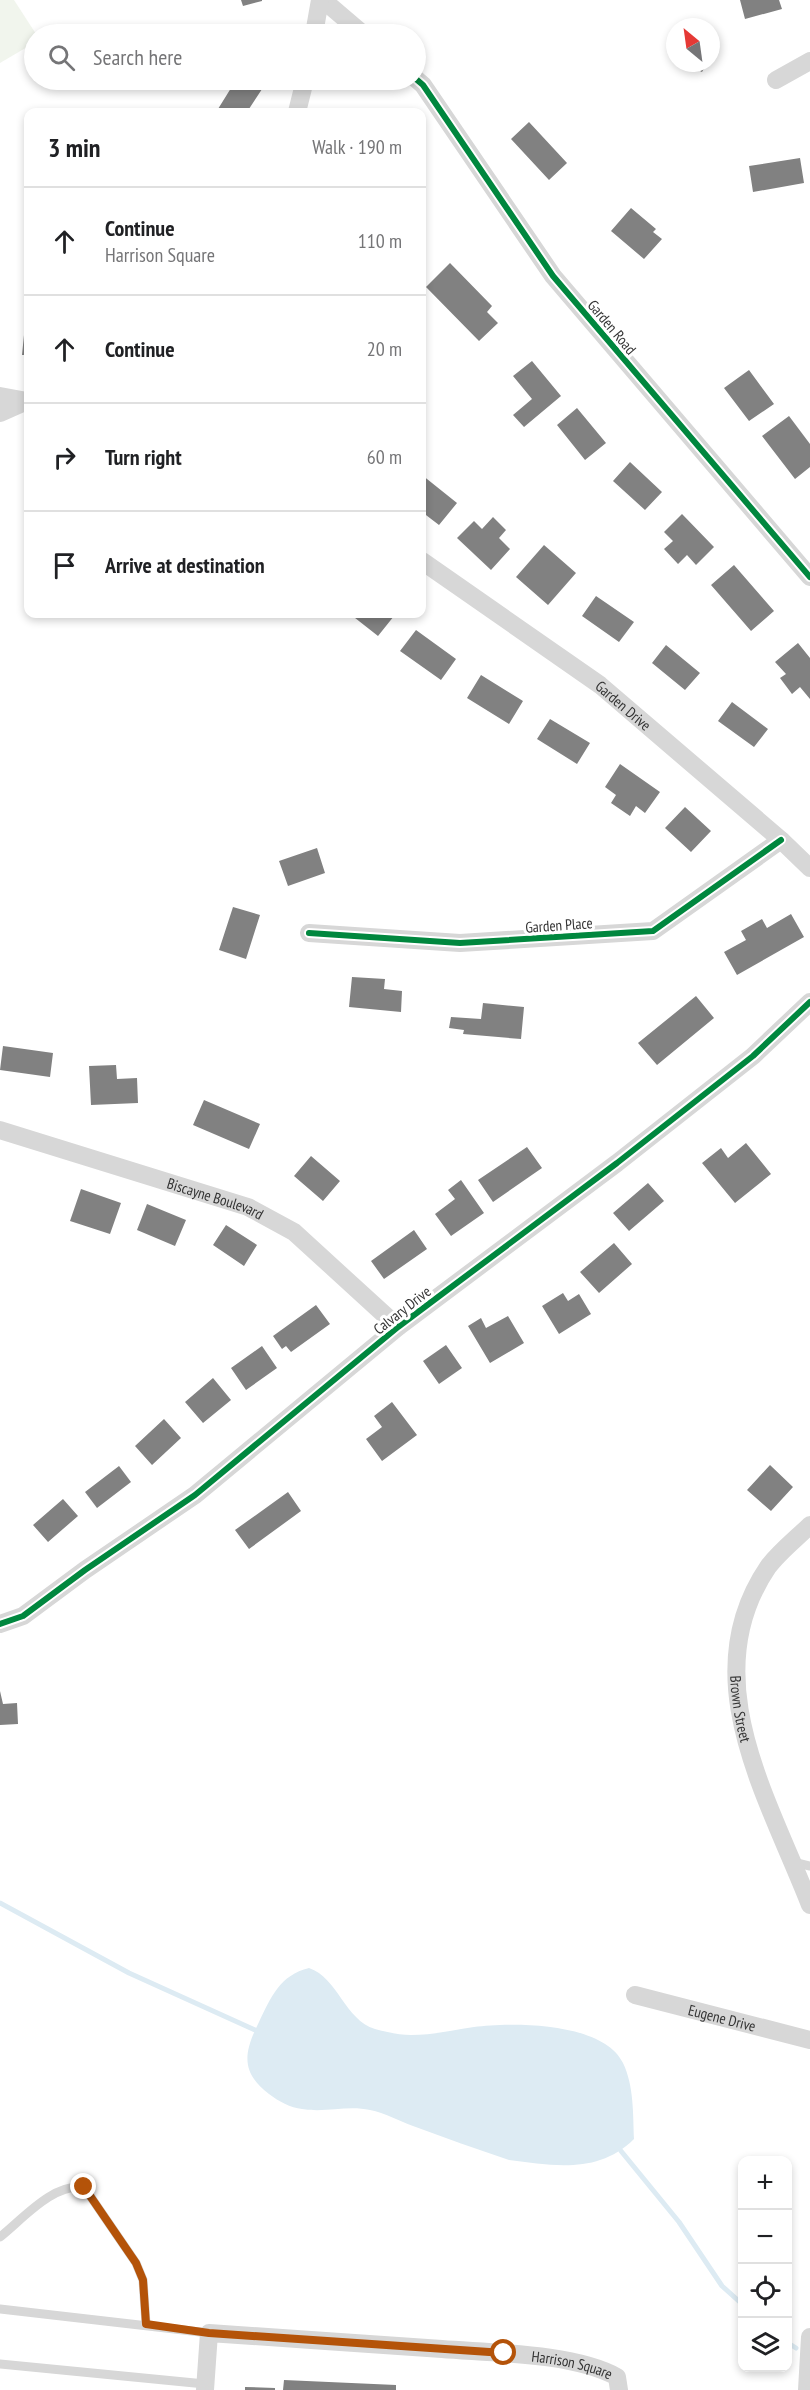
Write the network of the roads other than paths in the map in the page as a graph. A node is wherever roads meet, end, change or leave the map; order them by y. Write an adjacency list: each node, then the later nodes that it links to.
1 (322, 0): 2 (street); 3 (street)
2 (316, 24)
3 (351, 24)
4 (810, 61): 5 (street)
5 (776, 80)
6 (302, 90): 8 (street)
7 (426, 90): 14 (street, Garden Road)
8 (298, 108)
9 (0, 396): 10 (street)
10 (24, 400)
11 (24, 403): 12 (street)
12 (0, 413)
13 (426, 564): 15 (street, Garden Drive)
14 (810, 577)
15 (781, 840): 16 (street, Garden Drive); 17 (street, Garden Place)
16 (810, 868)
17 (309, 933)
18 (810, 1002): 20 (street, Calvary Drive)
19 (0, 1130): 20 (street, Biscayne Boulevard)
20 (398, 1327): 22 (street, Calvary Drive)
21 (810, 1525): 23 (street, Brown Street)
22 (0, 1624)
23 (801, 1864): 24 (street, Brown Street)
24 (810, 1905)
25 (635, 1995): 26 (street, Eugene Drive)
26 (810, 2040)
27 (0, 2237): 29 (lane)
28 (0, 2309): 29 (lane)
29 (146, 2324): 30 (lane)
30 (209, 2333): 33 (street); 34 (street, Harrison Square)
31 (810, 2337): 35 (street)
32 (0, 2364): 33 (lane)
33 (205, 2387)
34 (619, 2390)
35 (807, 2390)

